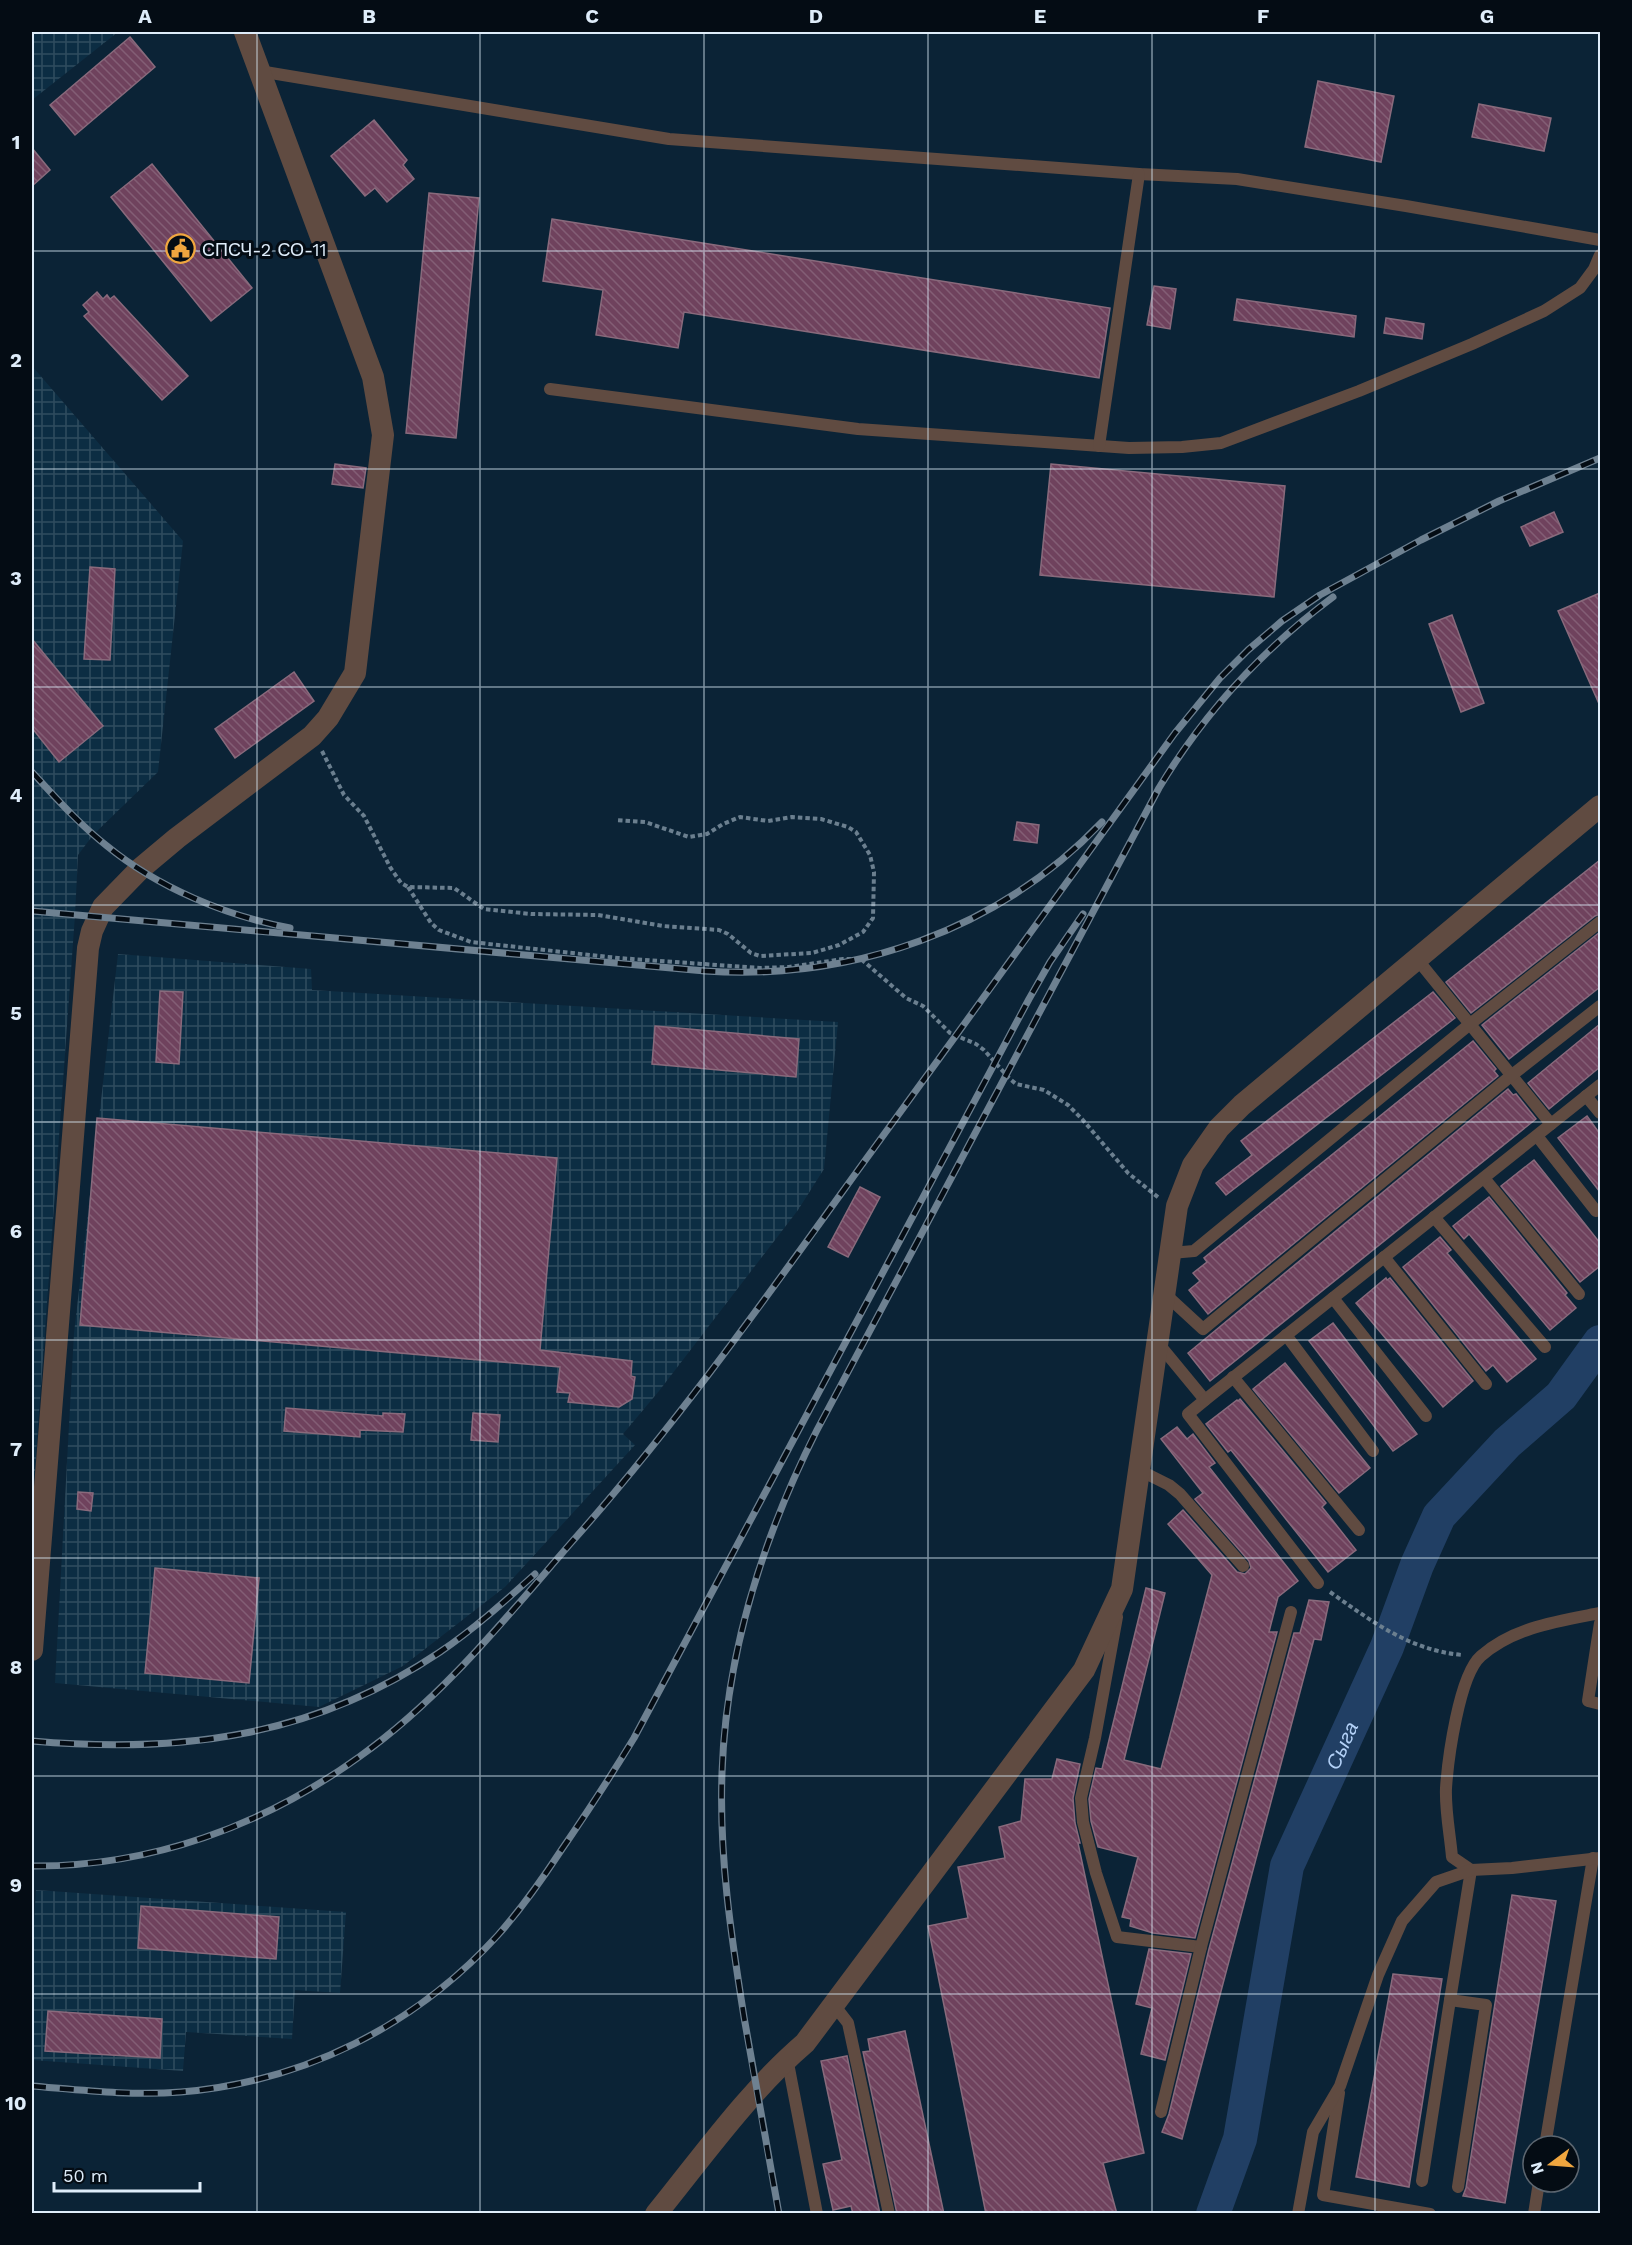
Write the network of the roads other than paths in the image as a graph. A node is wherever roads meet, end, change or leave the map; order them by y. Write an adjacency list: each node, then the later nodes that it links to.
1 (245, 32): 2 (street)
2 (259, 70): 3 (lane); 43 (street)
3 (1139, 174): 4 (lane); 7 (lane)
4 (1600, 240)
5 (1600, 255): 7 (lane)
6 (550, 389): 7 (lane)
7 (1099, 446)
8 (1600, 806): 10 (street)
9 (1600, 922): 12 (lane)
10 (1417, 959): 12 (lane); 22 (street)
11 (1600, 1006): 13 (lane)
12 (1470, 1024): 13 (lane); 22 (lane)
13 (1512, 1075): 17 (lane); 24 (lane)
14 (1600, 1085): 15 (lane)
15 (1586, 1096): 16 (lane); 17 (lane)
16 (1600, 1113)
17 (1551, 1124): 18 (lane)
18 (1537, 1136): 19 (lane); 20 (lane)
19 (1484, 1178): 21 (lane); 25 (lane)
20 (1596, 1211)
21 (1434, 1217): 23 (lane); 29 (lane)
22 (1172, 1253): 24 (street)
23 (1384, 1257): 26 (lane); 31 (lane)
24 (1165, 1294): 28 (street)
25 (1580, 1294)
26 (1333, 1298): 27 (lane); 33 (lane)
27 (1286, 1335): 30 (lane); 34 (lane)
28 (1158, 1343): 32 (lane); 35 (street)
29 (1545, 1347)
30 (1233, 1377): 32 (lane); 36 (lane)
31 (1486, 1383)
32 (1205, 1400): 38 (lane)
33 (1426, 1416)
34 (1373, 1451)
35 (1139, 1470): 37 (lane); 39 (street)
36 (1359, 1530)
37 (1243, 1566)
38 (1318, 1582)
39 (1122, 1589): 47 (lane); 49 (street)
40 (1291, 1612): 47 (lane)
41 (1600, 1613): 46 (lane)
42 (1600, 1623): 44 (lane)
43 (32, 1650)
44 (1600, 1704)
45 (1597, 1858): 46 (lane); 53 (lane)
46 (1471, 1870): 48 (lane); 51 (lane)
47 (1201, 1947): 52 (lane)
48 (1450, 2000): 54 (lane); 55 (lane)
49 (834, 2005): 50 (street); 60 (lane)
50 (787, 2058): 58 (street); 59 (lane)
51 (1340, 2086): 57 (lane); 61 (lane)
52 (1161, 2112)
53 (1547, 2134)
54 (1422, 2181)
55 (1458, 2187)
56 (1537, 2194): 63 (lane)
57 (1405, 2212): 62 (lane)
58 (656, 2214)
59 (817, 2214)
60 (889, 2214)
61 (1298, 2214)
62 (1430, 2214)
63 (1534, 2214)

